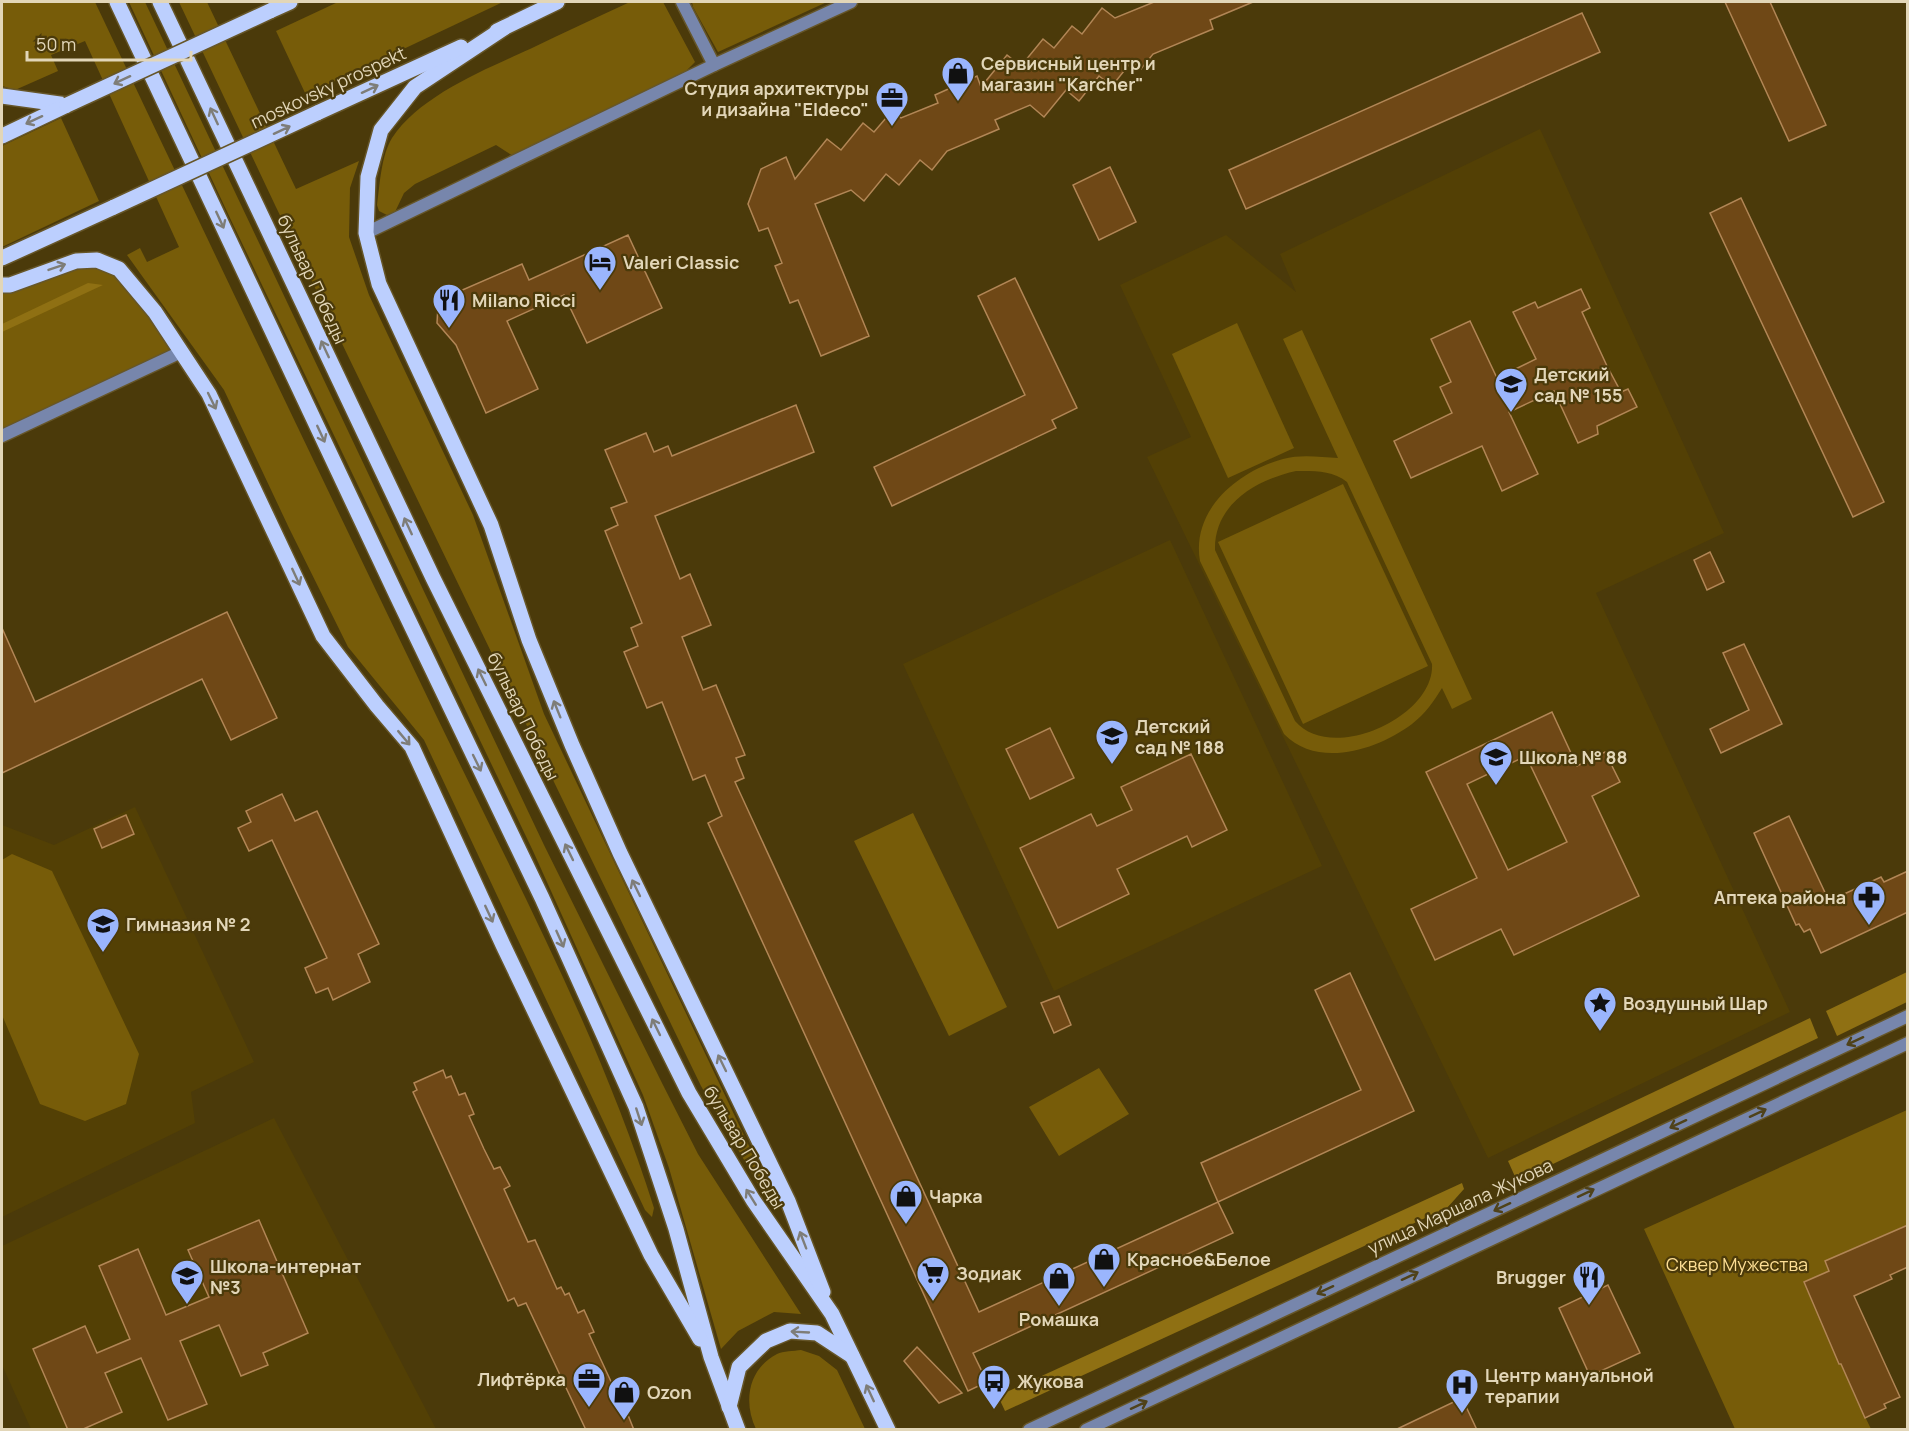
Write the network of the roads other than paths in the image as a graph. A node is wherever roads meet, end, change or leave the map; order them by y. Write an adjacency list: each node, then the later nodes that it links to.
1 (117, 2): 22 (main road, one-way to 22)
2 (160, 2): 20 (main road, бульвар Победы, one-way to 2)
3 (290, 2): 7 (main road)
4 (557, 2): 8 (main road, moskovsky prospekt)
5 (681, 2): 9 (street)
6 (851, 2): 9 (street)
7 (273, 6): 11 (main road, one-way to 11, bridge)
8 (504, 28): 13 (main road); 14 (main road, moskovsky prospekt, one-way to 8, bridge)
9 (714, 65): 13 (street)
10 (2, 96): 11 (main road)
11 (67, 105): 12 (main road, one-way to 12)
12 (2, 135)
13 (366, 233): 20 (main road, one-way to 13)
14 (2, 258)
15 (2, 285): 16 (main road, one-way to 16)
16 (181, 352): 17 (street); 22 (main road, one-way to 22)
17 (2, 436)
18 (1908, 1016): 26 (street, улица Маршала Жукова, one-way to 26)
19 (1908, 1043): 27 (street, one-way to 19)
20 (832, 1314): 21 (main road, бульвар Победы)
21 (852, 1356): 23 (main road, one-way to 23); 25 (main road, бульвар Победы, one-way to 21)
22 (711, 1357): 23 (main road)
23 (729, 1407): 24 (main road)
24 (738, 1430)
25 (888, 1430)
26 (1029, 1430)
27 (1086, 1430)

